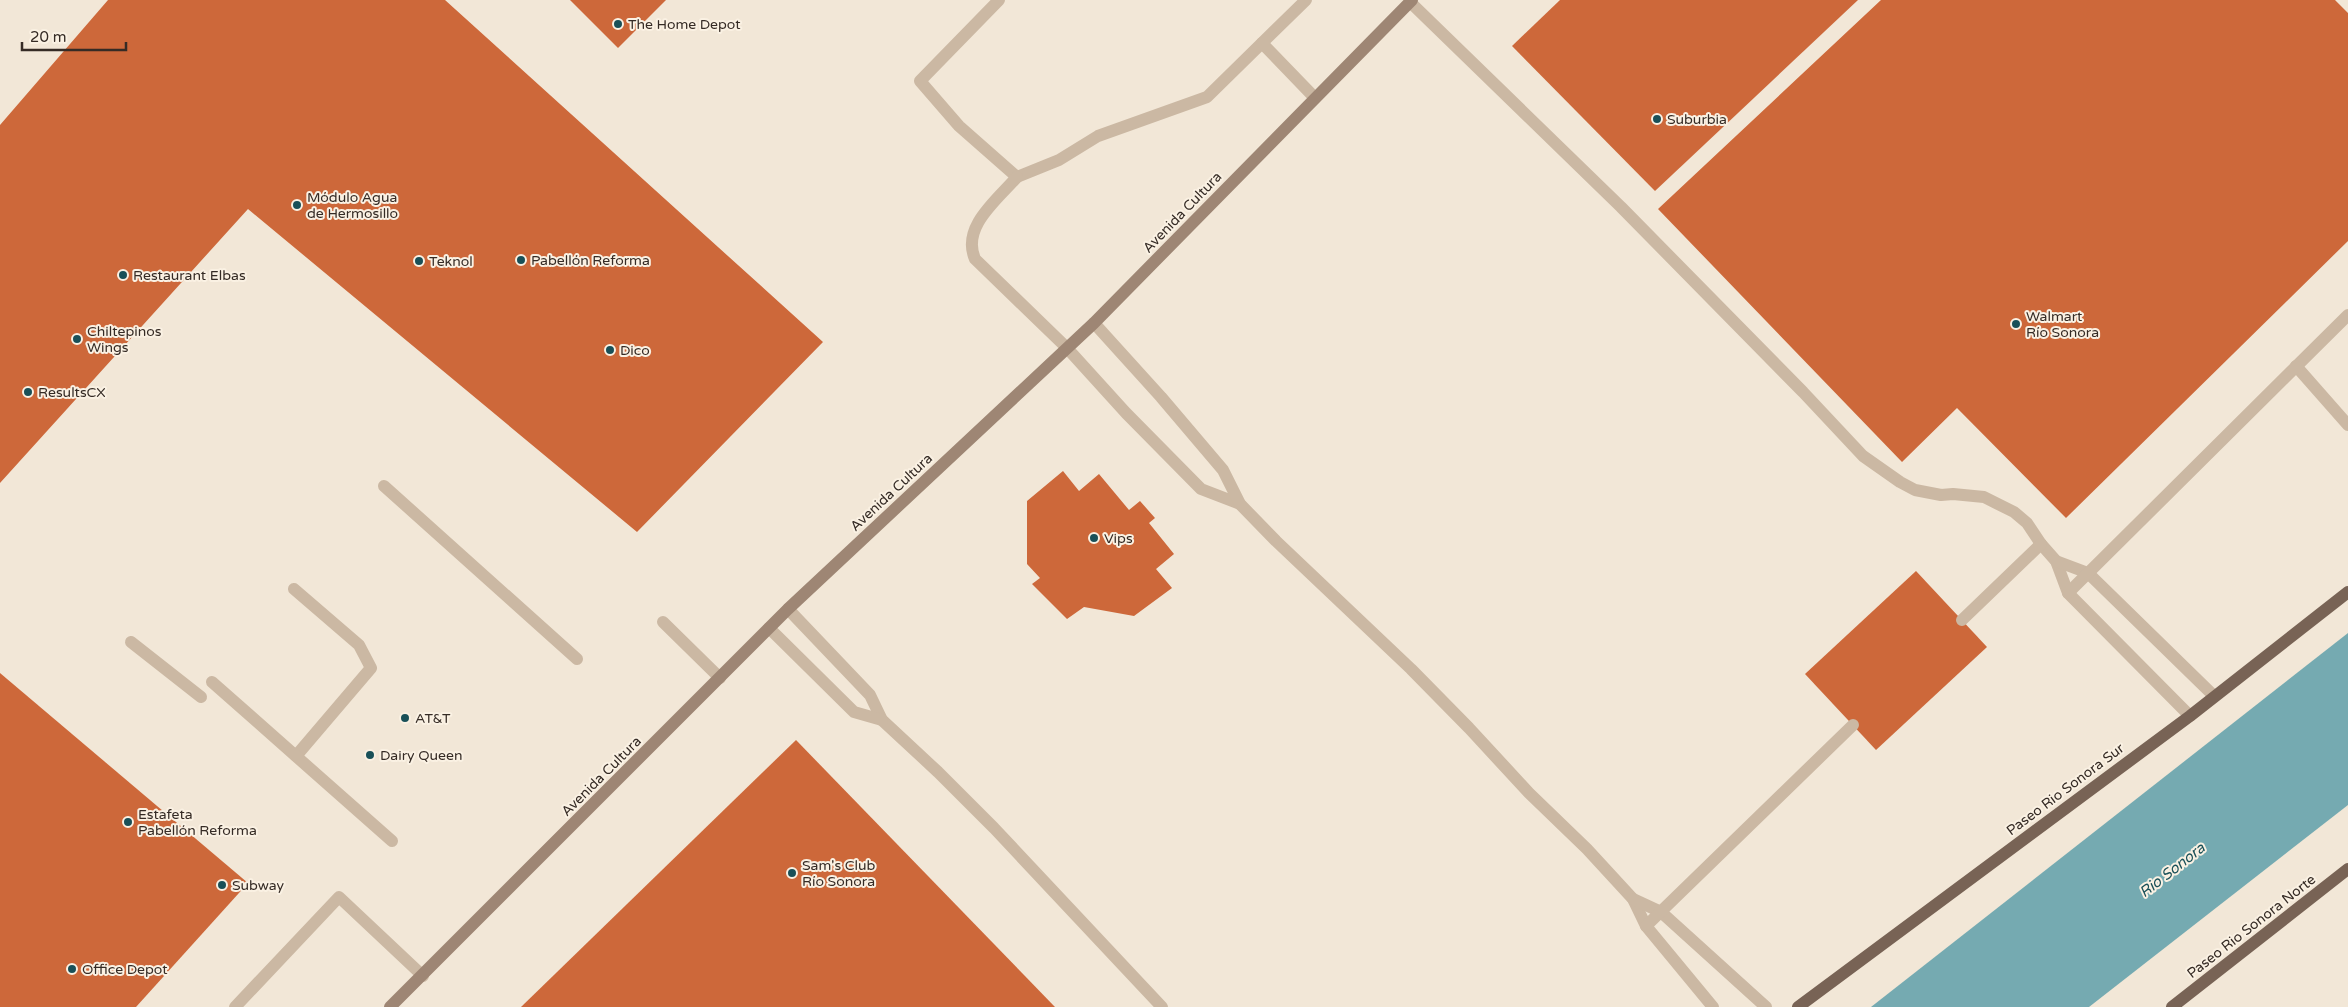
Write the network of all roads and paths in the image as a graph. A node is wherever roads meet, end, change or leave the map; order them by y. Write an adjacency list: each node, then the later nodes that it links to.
1 (999, 0): 6 (lane)
2 (1306, 0): 4 (lane)
3 (1411, 1): 5 (street, Avenida Cultura); 14 (lane)
4 (1262, 43): 5 (lane); 6 (lane)
5 (1315, 98): 8 (street, Avenida Cultura)
6 (1017, 177): 9 (lane)
7 (2348, 315): 10 (lane)
8 (1094, 323): 9 (street, Avenida Cultura); 13 (lane)
9 (1067, 348): 13 (lane); 20 (street, Avenida Cultura)
10 (2296, 366): 11 (lane); 16 (lane)
11 (2348, 425)
12 (384, 486): 25 (lane)
13 (1240, 504): 36 (lane)
14 (2041, 544): 15 (lane); 21 (lane)
15 (2056, 561): 16 (lane); 19 (lane)
16 (2088, 573): 19 (lane); 28 (lane)
17 (294, 589): 33 (lane)
18 (2348, 592): 28 (main road, Paseo Rio Sonora Sur)
19 (2068, 593): 30 (lane)
20 (788, 609): 23 (street, Avenida Cultura); 31 (lane)
21 (1962, 620)
22 (663, 622): 26 (lane)
23 (769, 628): 26 (street, Avenida Cultura); 31 (lane)
24 (131, 642): 29 (lane)
25 (577, 659)
26 (720, 678): 39 (street, Avenida Cultura)
27 (212, 682): 33 (lane)
28 (2214, 696): 30 (main road, Paseo Rio Sonora Sur)
29 (201, 697)
30 (2190, 716): 45 (main road, Paseo Rio Sonora Sur)
31 (882, 720): 42 (lane)
32 (1853, 725): 37 (lane)
33 (296, 756): 34 (lane)
34 (392, 841)
35 (2348, 869): 46 (main road, Paseo Rio Sonora Norte)
36 (1633, 898): 37 (lane); 38 (lane)
37 (1660, 912): 38 (lane); 44 (lane)
38 (1646, 926): 43 (lane)
39 (423, 976): 40 (lane); 41 (street, Avenida Cultura)
40 (235, 1007)
41 (390, 1007)
42 (1162, 1007)
43 (1713, 1007)
44 (1766, 1007)
45 (1798, 1007)
46 (2172, 1007)

